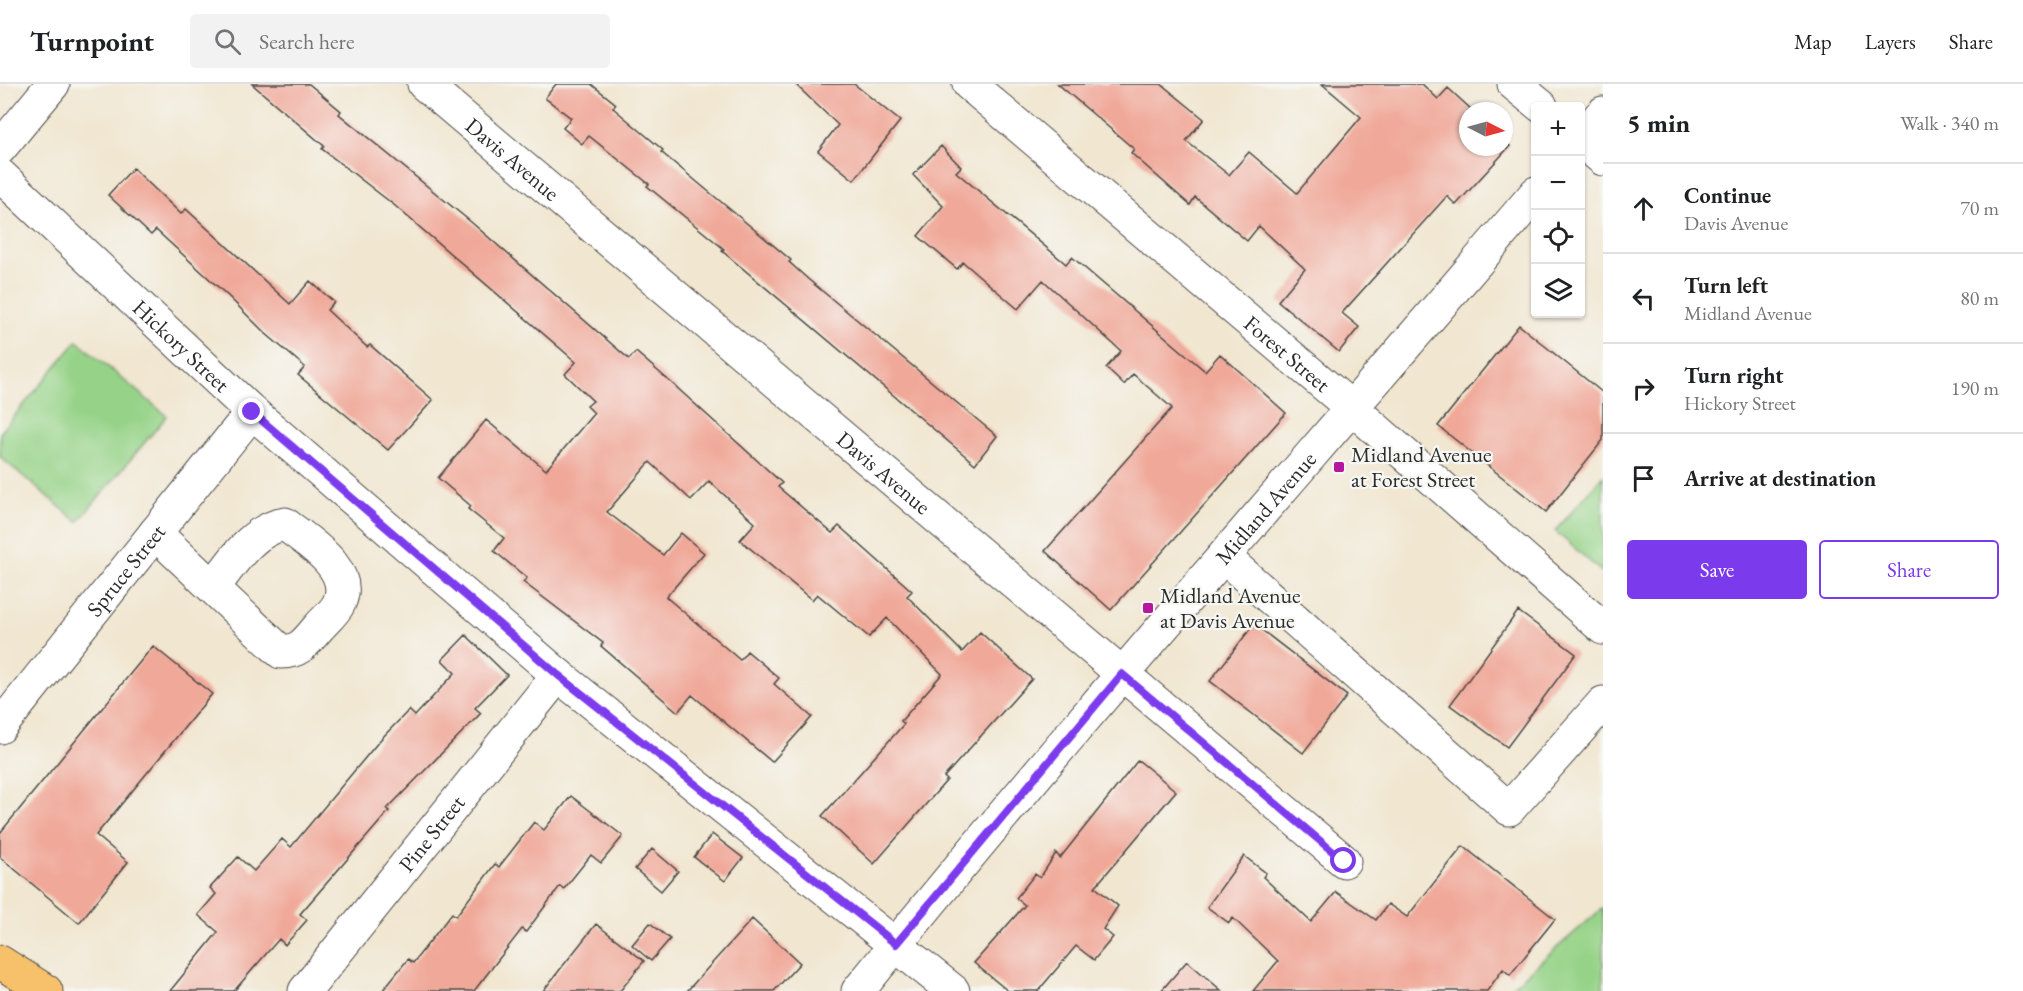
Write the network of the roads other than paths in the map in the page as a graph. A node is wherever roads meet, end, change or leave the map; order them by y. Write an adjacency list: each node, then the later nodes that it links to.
1 (53, 84): 9 (street)
2 (423, 84): 19 (street, Davis Avenue)
3 (969, 84): 13 (street, Forest Street)
4 (1515, 84): 5 (street)
5 (1536, 102)
6 (1603, 112): 7 (street)
7 (1585, 135)
8 (1585, 143): 10 (street)
9 (0, 148)
10 (1603, 159)
11 (0, 175): 14 (street, Hickory Street)
12 (1531, 199): 13 (street, Midland Avenue)
13 (1353, 409): 16 (street, Midland Avenue); 18 (street, Forest Street)
14 (252, 412): 15 (street, Spruce Street); 20 (street, Hickory Street)
15 (155, 533): 17 (street); 22 (street, Spruce Street)
16 (1224, 557): 19 (street, Midland Avenue); 21 (street)
17 (213, 588)
18 (1603, 628)
19 (1122, 674): 23 (street, Davis Avenue); 24 (street, Midland Avenue)
20 (558, 675): 24 (street, Hickory Street); 27 (street, Pine Street)
21 (1603, 703)
22 (0, 727)
23 (1344, 861)
24 (896, 944): 28 (street, Midland Avenue); 29 (street, Hickory Street)
25 (0, 962): 26 (main road)
26 (46, 991)
27 (305, 991)
28 (858, 991)
29 (953, 991)

